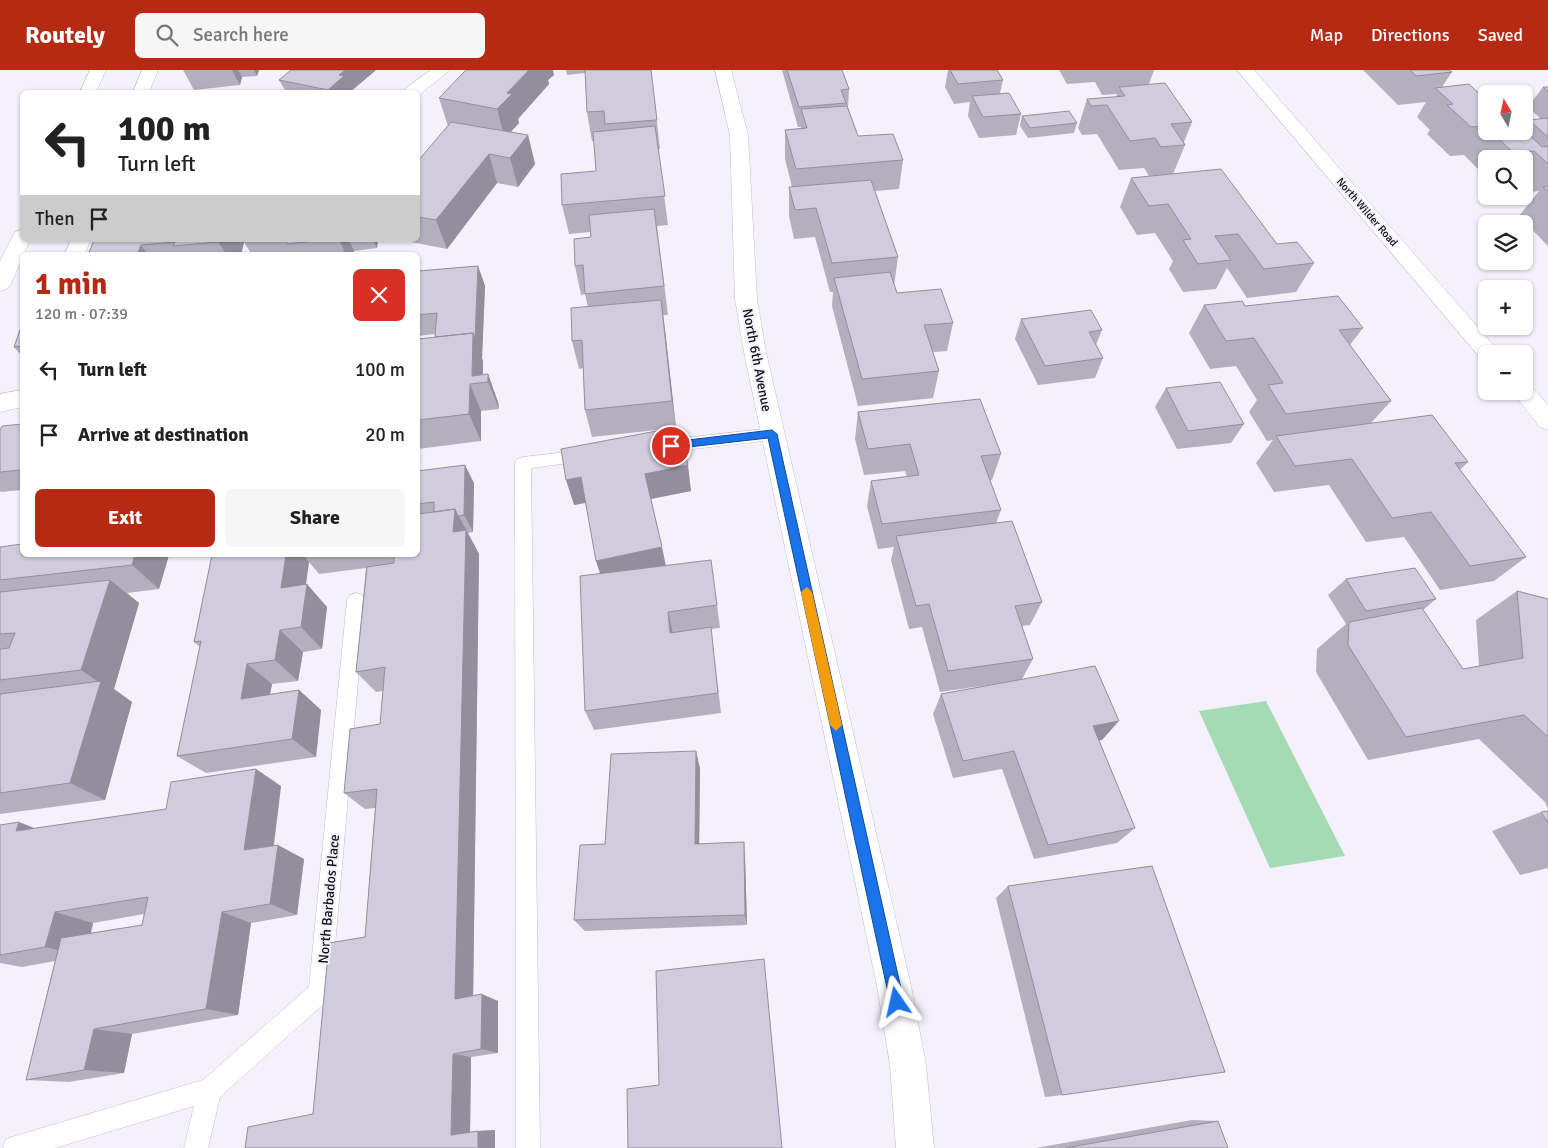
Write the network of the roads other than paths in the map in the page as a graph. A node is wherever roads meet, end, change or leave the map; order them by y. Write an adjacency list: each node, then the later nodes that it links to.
1 (98, 70): 6 (street)
2 (150, 70): 7 (street)
3 (442, 70): 8 (street)
4 (723, 70): 16 (street, North 6th Avenue)
5 (1245, 70): 11 (street, North Wilder Road)
6 (89, 90)
7 (142, 90)
8 (415, 90)
9 (20, 240): 10 (street)
10 (0, 284)
11 (1482, 345)
12 (20, 399): 14 (street)
13 (1530, 400): 15 (street)
14 (0, 403)
15 (1548, 421)
16 (772, 434): 17 (lane); 24 (street, North 6th Avenue)
17 (639, 450)
18 (600, 454): 23 (lane)
19 (356, 600): 20 (lane, North Barbados Place)
20 (210, 1090): 21 (lane); 22 (lane)
21 (15, 1148)
22 (196, 1148)
23 (528, 1148)
24 (914, 1148)

